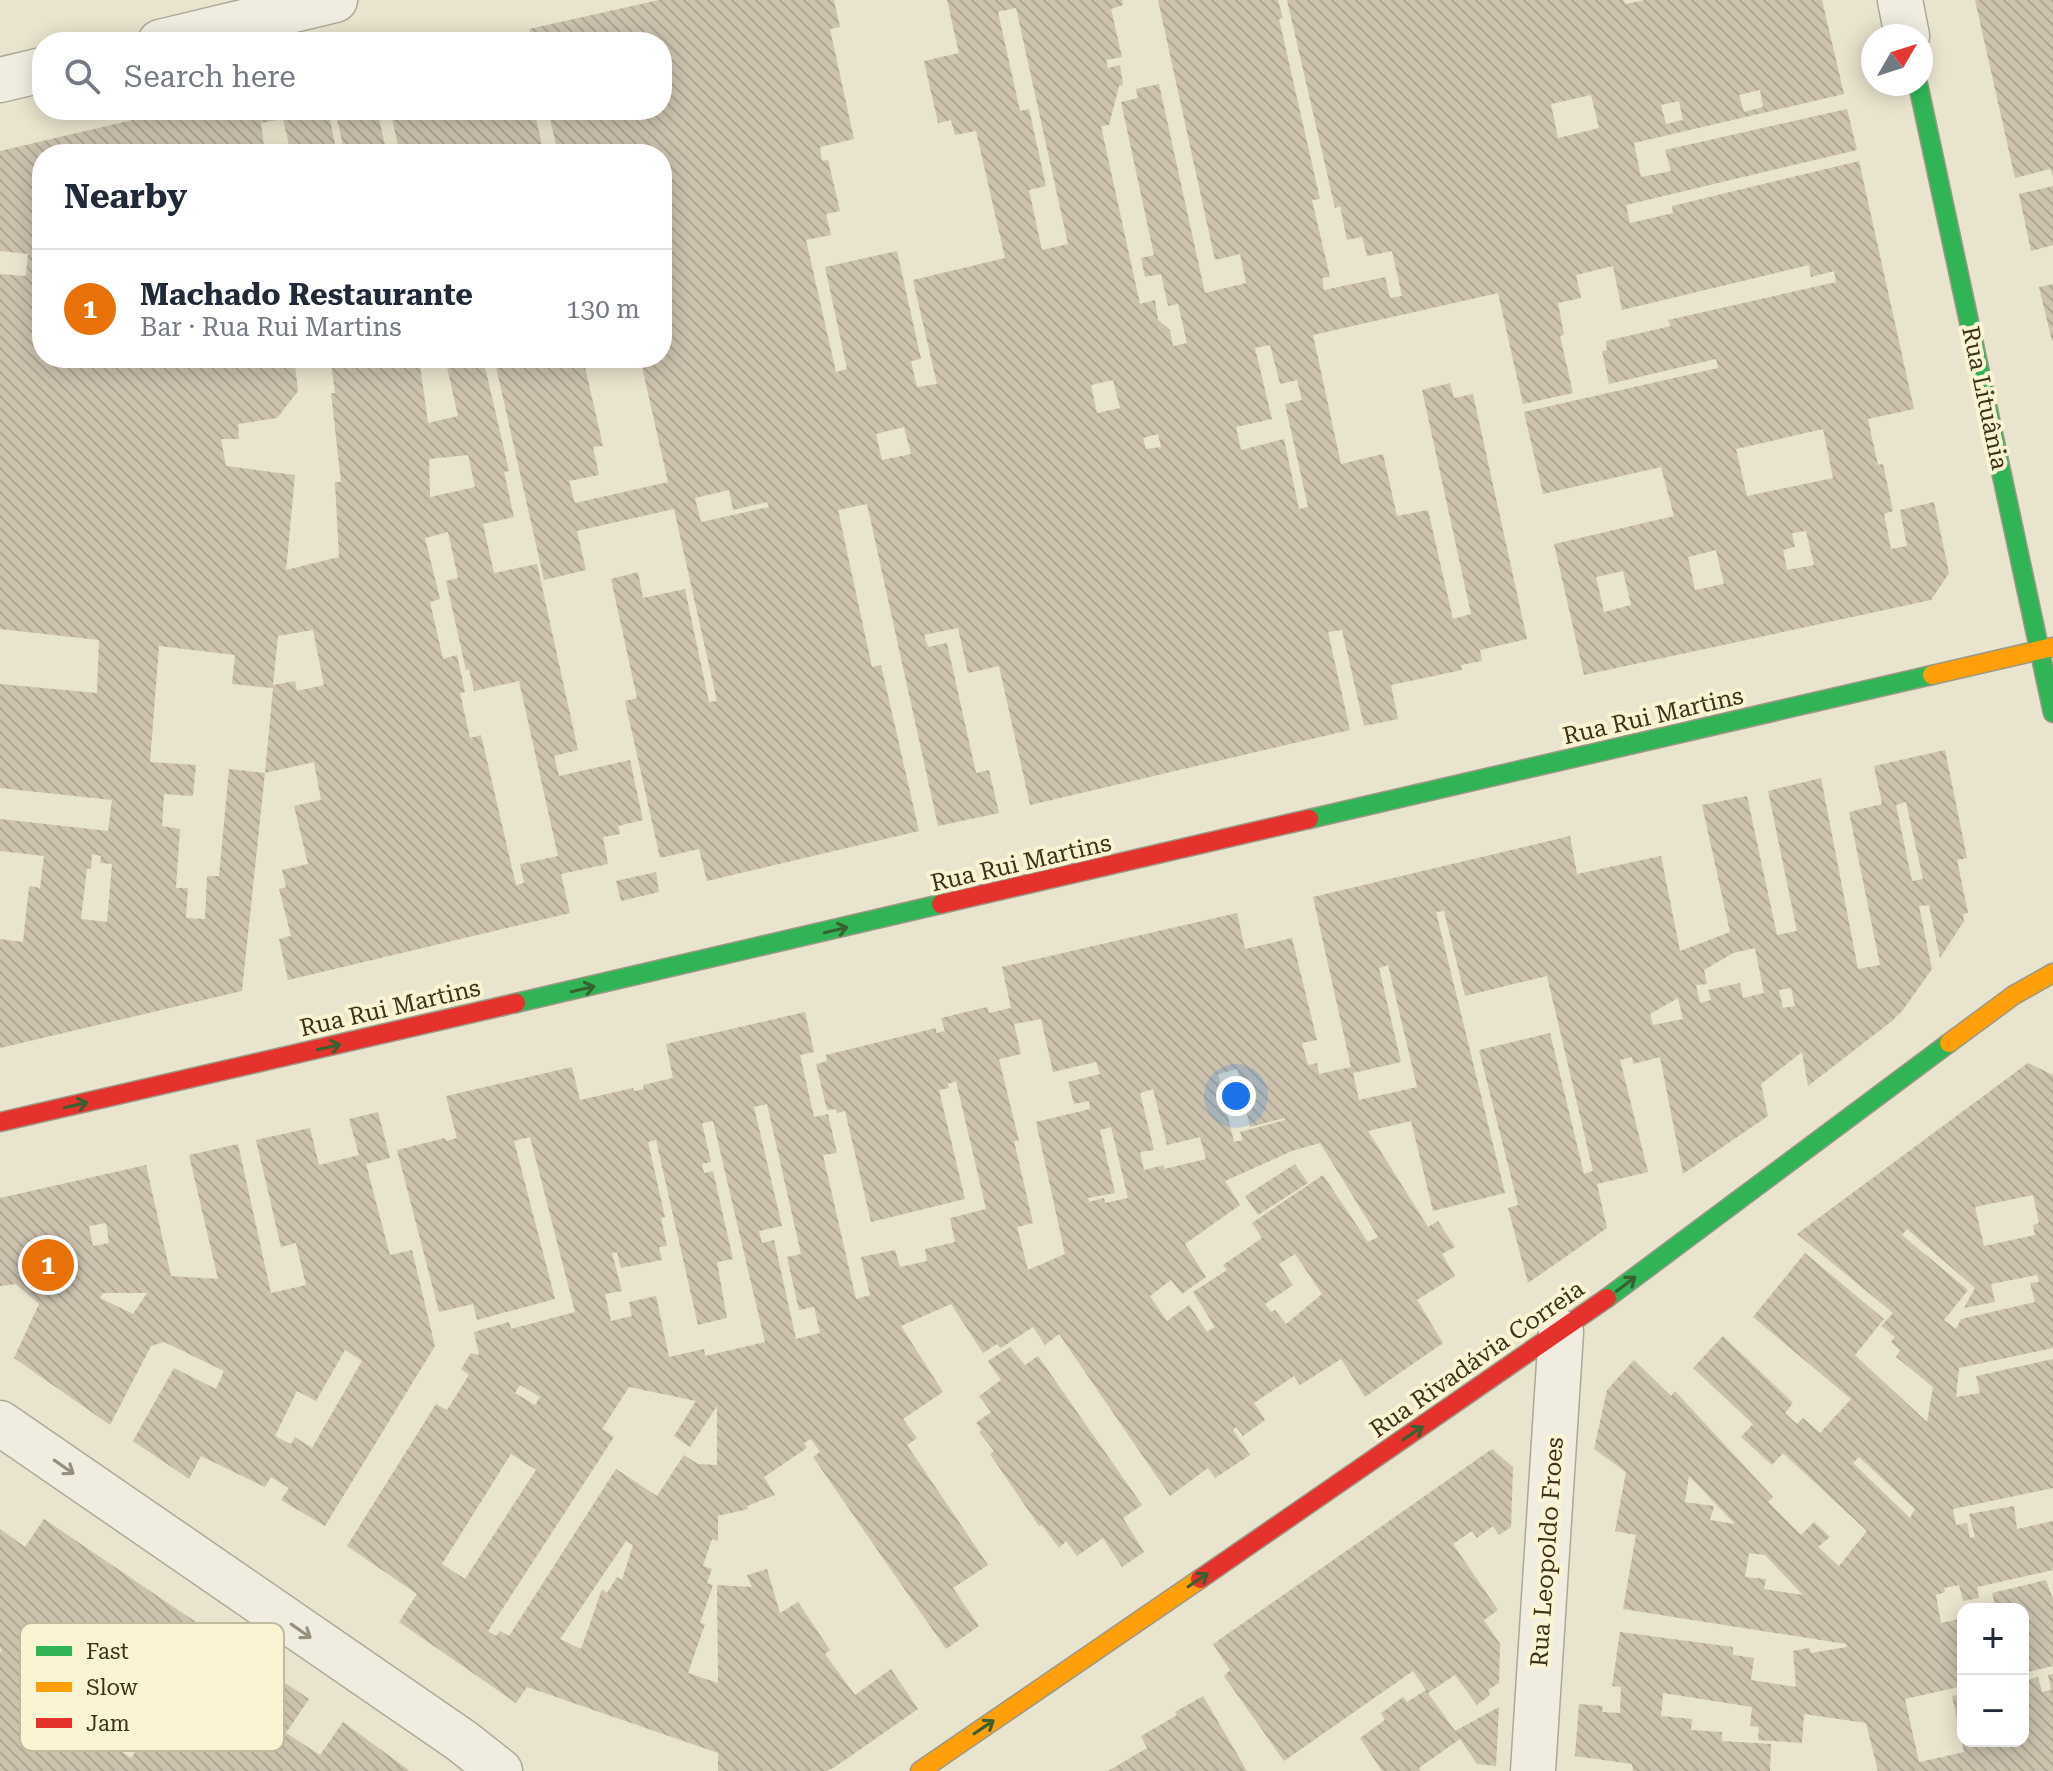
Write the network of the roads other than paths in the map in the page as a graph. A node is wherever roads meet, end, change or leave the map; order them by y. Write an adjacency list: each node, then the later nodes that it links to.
1 (335, 0): 4 (street)
2 (1900, 0): 3 (street)
3 (1905, 24)
4 (202, 32)
5 (32, 72): 6 (street)
6 (0, 80)
7 (1921, 96): 8 (main road, Rua Lituânia)
8 (2046, 649): 9 (main road, Rua Lituânia); 11 (main road, Rua Rui Martins, one-way to 8)
9 (2053, 713)
10 (2053, 973): 12 (main road, Rua Rivadávia Correia, one-way to 10)
11 (0, 1122)
12 (1561, 1332): 18 (main road, Rua Rivadávia Correia, one-way to 12); 19 (street, Rua Leopoldo Froes)
13 (0, 1423): 14 (street, one-way to 14)
14 (271, 1623)
15 (284, 1632): 16 (street, one-way to 16)
16 (452, 1756): 17 (street)
17 (500, 1771)
18 (920, 1771)
19 (1533, 1771)

